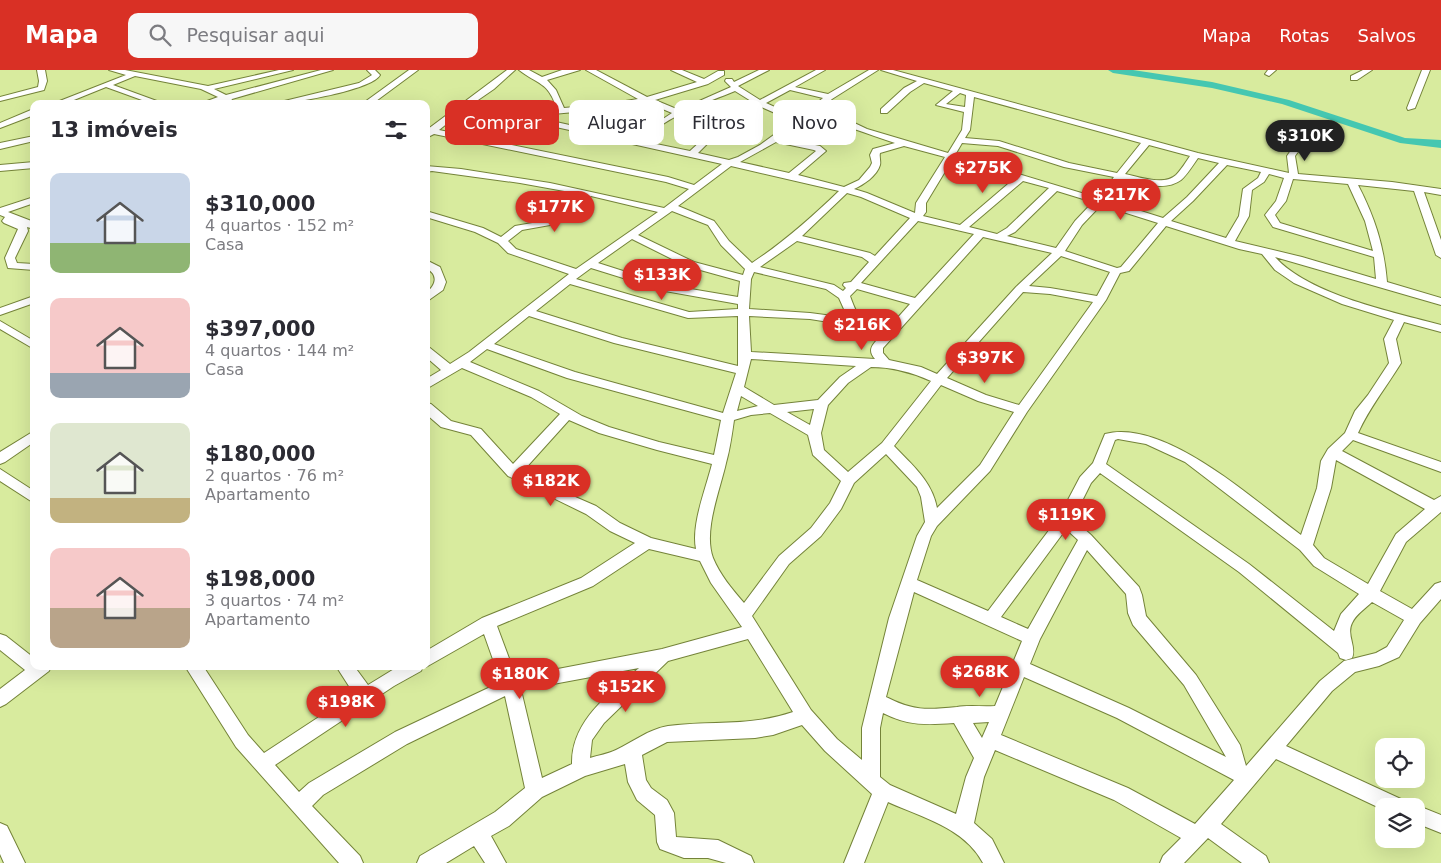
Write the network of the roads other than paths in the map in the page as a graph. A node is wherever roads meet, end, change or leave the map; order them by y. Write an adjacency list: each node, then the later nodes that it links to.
1 (113, 70): 22 (street)
2 (144, 70): 22 (street)
3 (289, 70): 30 (street)
4 (329, 70): 20 (street)
5 (371, 70): 33 (street)
6 (414, 70): 36 (street)
7 (511, 70): 51 (street)
8 (523, 70): 25 (street)
9 (576, 70): 25 (street)
10 (590, 70): 39 (street)
11 (675, 70): 27 (street)
12 (708, 70): 21 (street)
13 (765, 70): 29 (street)
14 (821, 70): 31 (street)
15 (874, 70): 40 (street)
16 (885, 70): 26 (street)
17 (1368, 70): 24 (street)
18 (1426, 70): 56 (street)
19 (43, 71): 43 (street)
20 (317, 71): 35 (street)
21 (720, 73): 27 (street); 29 (street)
22 (134, 74): 23 (street); 28 (street)
23 (155, 78): 30 (street); 32 (street)
24 (1354, 78)
25 (542, 79): 57 (street)
26 (922, 81): 34 (street); 60 (street)
27 (704, 82): 42 (street)
28 (107, 85): 32 (street); 38 (street)
29 (734, 86): 52 (street); 53 (street)
30 (206, 88): 41 (street)
31 (790, 88): 40 (street); 55 (street)
32 (121, 90): 46 (street)
33 (338, 91): 35 (street); 36 (street)
34 (958, 91): 37 (street); 58 (street)
35 (300, 92): 41 (street); 49 (street)
36 (378, 94): 50 (street)
37 (970, 94): 58 (street); 69 (street)
38 (77, 96): 44 (street); 45 (street)
39 (632, 97): 42 (street); 57 (street)
40 (829, 97): 54 (street)
41 (226, 98): 47 (street); 48 (street)
42 (643, 98): 59 (street)
43 (0, 100)
44 (66, 100)
45 (83, 100)
46 (149, 100)
47 (219, 100)
48 (229, 100)
49 (284, 100)
50 (371, 100)
51 (472, 100)
52 (706, 100)
53 (756, 100)
54 (825, 100)
55 (763, 102)
56 (1411, 108)
57 (561, 110)
58 (967, 110): 68 (street)
59 (674, 111)
60 (884, 111)
61 (30, 114): 63 (street)
62 (445, 119): 65 (street)
63 (0, 126)
64 (856, 127): 70 (street)
65 (430, 131): 90 (street)
66 (30, 140): 75 (street)
67 (773, 140): 81 (street)
68 (961, 140): 78 (street); 86 (street)
69 (1146, 141): 77 (street); 86 (street)
70 (904, 143): 78 (street); 93 (street)
71 (652, 145): 76 (street)
72 (701, 145): 76 (street)
73 (800, 145): 85 (street)
74 (1299, 145): 87 (street)
75 (7, 154): 80 (street); 82 (street)
76 (692, 154): 81 (street)
77 (1196, 154): 79 (street); 86 (street)
78 (949, 156): 88 (street); 102 (street)
79 (1225, 162): 84 (street); 103 (street)
80 (30, 163)
81 (729, 163): 85 (street); 90 (street)
82 (0, 168)
83 (430, 168): 95 (street)
84 (1267, 171): 87 (street); 112 (street)
85 (790, 176): 93 (street)
86 (1120, 177): 97 (street)
87 (1292, 177): 89 (street); 116 (street)
88 (1021, 178): 91 (street); 105 (street)
89 (1352, 182): 92 (street); 116 (street)
90 (695, 188): 98 (street)
91 (1055, 188): 97 (street); 109 (street)
92 (1418, 189): 94 (street); 111 (street)
93 (845, 190): 102 (street); 108 (street)
94 (1441, 192)
95 (589, 193): 98 (street); 110 (street)
96 (30, 201): 99 (street)
97 (1100, 201): 103 (street); 113 (street)
98 (668, 209): 107 (street); 125 (street)
99 (0, 211): 101 (street)
100 (430, 215): 110 (street)
101 (11, 216): 104 (street); 121 (street)
102 (915, 217): 105 (street); 118 (street)
103 (1164, 222): 112 (street); 124 (street)
104 (30, 224)
105 (962, 228): 106 (street)
106 (981, 233): 109 (street); 135 (street)
107 (631, 235): 119 (street); 125 (street)
108 (794, 237): 118 (street); 125 (street)
109 (999, 237): 113 (street)
110 (502, 241): 126 (street)
111 (1439, 241): 115 (street)
112 (1229, 242): 114 (street)
113 (1059, 252): 124 (street); 130 (street)
114 (1266, 254): 128 (street); 140 (street)
115 (1441, 255)
116 (1380, 256): 128 (street)
117 (30, 259): 121 (street)
118 (876, 262): 127 (street)
119 (589, 264): 126 (street); 137 (street)
120 (430, 265): 131 (street)
121 (12, 266): 122 (street); 123 (street)
122 (30, 267)
123 (0, 270)
124 (1116, 271): 136 (street)
125 (749, 274): 129 (street); 137 (street)
126 (573, 277): 137 (street); 139 (street)
127 (855, 285): 129 (street); 132 (street); 135 (street)
128 (1382, 285): 133 (street)
129 (830, 287): 132 (street)
130 (1020, 290): 136 (street); 153 (street)
131 (430, 296)
132 (844, 296): 142 (street)
133 (1438, 299)
134 (30, 301): 138 (street)
135 (917, 302): 144 (street)
136 (1097, 305): 159 (street)
137 (743, 307): 142 (street); 148 (street)
138 (0, 312)
139 (528, 312): 146 (street); 152 (street)
140 (1401, 317): 143 (street); 163 (street)
141 (0, 324): 145 (street)
142 (857, 324): 144 (street)
143 (1441, 329)
144 (885, 338): 150 (street)
145 (30, 343)
146 (486, 345): 151 (street); 161 (street)
147 (430, 353): 151 (street)
148 (745, 355): 149 (street); 152 (street)
149 (868, 363): 150 (street); 156 (street)
150 (885, 363): 153 (street)
151 (455, 366): 154 (street); 160 (street)
152 (743, 371): 155 (street)
153 (940, 379): 159 (street); 165 (street)
154 (430, 382)
155 (738, 389): 157 (street); 161 (street)
156 (822, 404): 157 (street); 162 (street)
157 (772, 409): 161 (street); 162 (street)
158 (430, 410): 171 (street)
159 (1022, 410): 177 (street)
160 (567, 414): 168 (street); 171 (street)
161 (728, 418): 168 (street)
162 (814, 433): 173 (street)
163 (1351, 435): 166 (street); 170 (street)
164 (30, 438): 167 (street)
165 (887, 446): 173 (street); 177 (street)
166 (1333, 452): 175 (street); 180 (street)
167 (0, 459)
168 (720, 461): 181 (street)
169 (1099, 464): 176 (street); 180 (street); 194 (street)
170 (1441, 467)
171 (513, 473): 179 (street)
172 (0, 474): 174 (street)
173 (848, 480): 185 (street)
174 (30, 495)
175 (1438, 505): 184 (street)
176 (1065, 520): 178 (street); 187 (street)
177 (932, 522): 182 (street)
178 (1086, 539): 190 (street); 215 (street)
179 (647, 543): 181 (street); 188 (street)
180 (1304, 546): 184 (street)
181 (705, 557): 185 (street)
182 (909, 583): 187 (street); 205 (street)
183 (1441, 588): 186 (street)
184 (1370, 593): 186 (street); 194 (street)
185 (744, 615): 189 (street)
186 (1414, 618): 194 (street)
187 (991, 619): 190 (street)
188 (488, 623): 193 (street); 202 (street)
189 (752, 632): 192 (street); 208 (street)
190 (1032, 638): 196 (street)
191 (0, 641): 195 (street)
192 (662, 656): 202 (street); 214 (street)
193 (430, 658)
194 (1348, 658): 210 (street)
195 (30, 661)
196 (1021, 668): 207 (street); 215 (street)
197 (37, 670): 204 (street)
198 (196, 670): 213 (street)
199 (347, 670): 203 (street)
200 (402, 670): 201 (street)
201 (390, 674): 203 (street)
202 (511, 685): 217 (street); 219 (street)
203 (365, 696): 213 (street)
204 (0, 699)
205 (876, 701): 206 (street); 216 (street)
206 (958, 714): 207 (street); 212 (street)
207 (1002, 714): 209 (street)
208 (805, 716): 211 (street); 216 (street)
209 (990, 739): 212 (street); 223 (street)
210 (1274, 749): 215 (street); 218 (street)
211 (632, 751): 214 (street); 230 (street)
212 (983, 757): 222 (street)
213 (262, 764): 219 (street)
214 (581, 769): 217 (street)
215 (1243, 775): 223 (street)
216 (877, 786): 222 (street); 231 (street)
217 (535, 791): 225 (street)
218 (1379, 798)
219 (299, 806): 227 (street)
220 (1425, 818): 221 (street)
221 (1441, 824)
222 (963, 826): 232 (street)
223 (1202, 831): 233 (street); 234 (street)
224 (0, 833): 226 (street)
225 (478, 834): 228 (street); 229 (street)
226 (15, 863)
227 (353, 863)
228 (427, 863)
229 (496, 863)
230 (744, 863)
231 (854, 863)
232 (994, 863)
233 (1170, 863)
234 (1259, 863)

